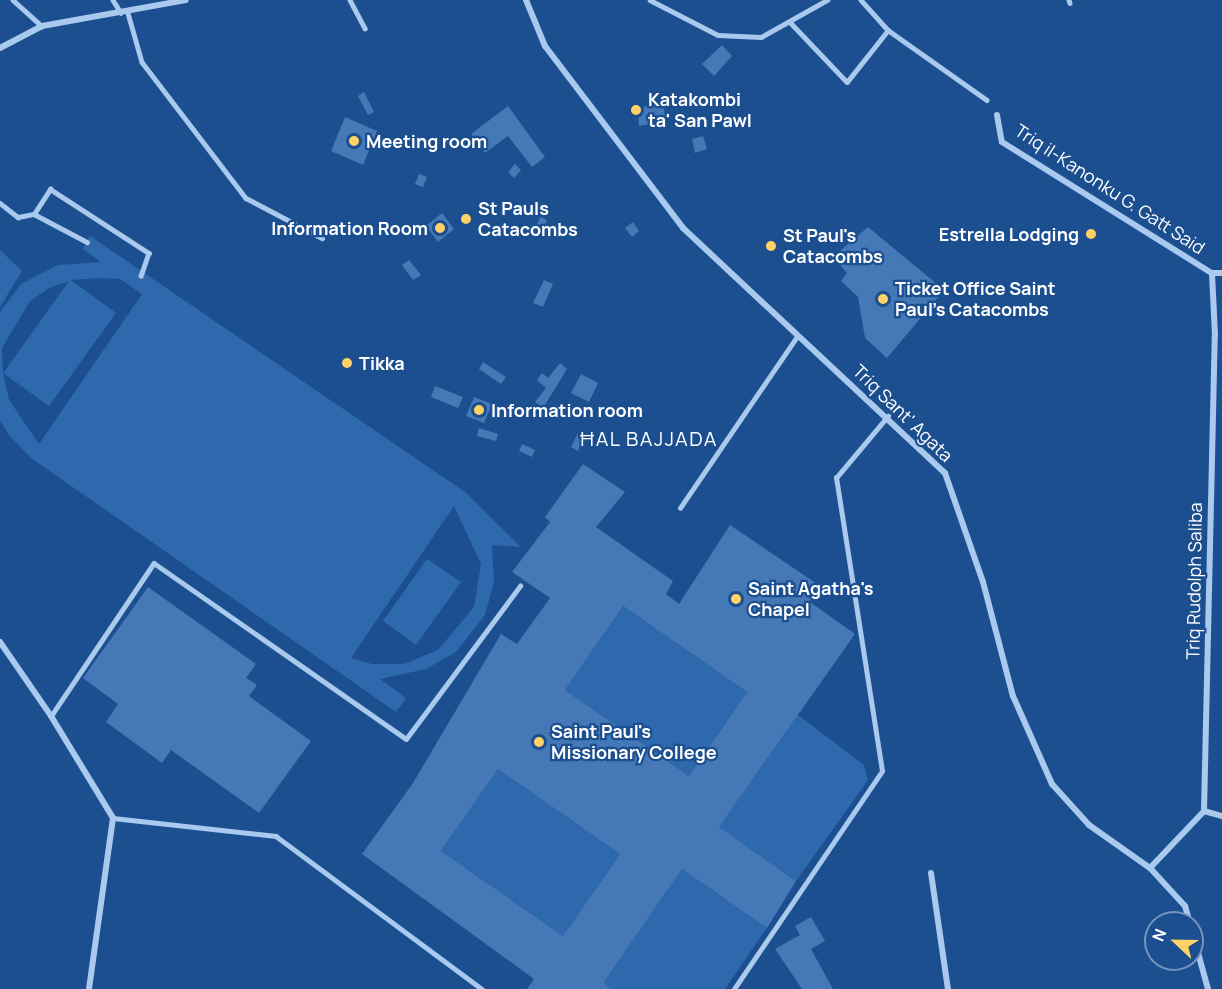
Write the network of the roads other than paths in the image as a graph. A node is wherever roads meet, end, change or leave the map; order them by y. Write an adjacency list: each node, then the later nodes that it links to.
1 (13, 0): 11 (lane)
2 (113, 0): 9 (lane)
3 (186, 0): 9 (street)
4 (350, 0): 12 (lane)
5 (526, 0): 25 (street, Triq Sant' Agata)
6 (650, 0): 10 (lane)
7 (827, 0): 10 (lane)
8 (861, 0): 13 (lane)
9 (124, 13): 11 (street); 19 (lane)
10 (791, 23): 13 (lane)
11 (42, 26): 14 (street)
12 (365, 28)
13 (888, 30): 15 (lane)
14 (0, 48)
15 (987, 100)
16 (997, 115): 21 (street, Triq il-Kanonku G. Gatt Said)
17 (0, 203): 18 (lane)
18 (34, 214): 20 (lane); 23 (lane)
19 (322, 238)
20 (87, 242)
21 (1212, 273): 22 (street, Triq il-Kanonku G. Gatt Said); 24 (street, Triq Rudolph Saliba)
22 (1222, 273)
23 (141, 276)
24 (1218, 335): 31 (street, Triq Rudolph Saliba)
25 (796, 338): 26 (street, Triq Sant' Agata); 27 (lane)
26 (888, 416): 34 (street, Triq Sant' Agata); 40 (lane)
27 (680, 508)
28 (520, 586): 30 (lane)
29 (0, 642): 30 (street)
30 (51, 716): 33 (street)
31 (1204, 811): 32 (street); 34 (street)
32 (1222, 816)
33 (113, 818): 38 (street); 39 (lane)
34 (1150, 868): 36 (street, Triq Sant' Agata)
35 (931, 873): 41 (street)
36 (1186, 911)
37 (1203, 971): 42 (street)
38 (89, 989)
39 (482, 989)
40 (734, 989)
41 (948, 989)
42 (1208, 989)

